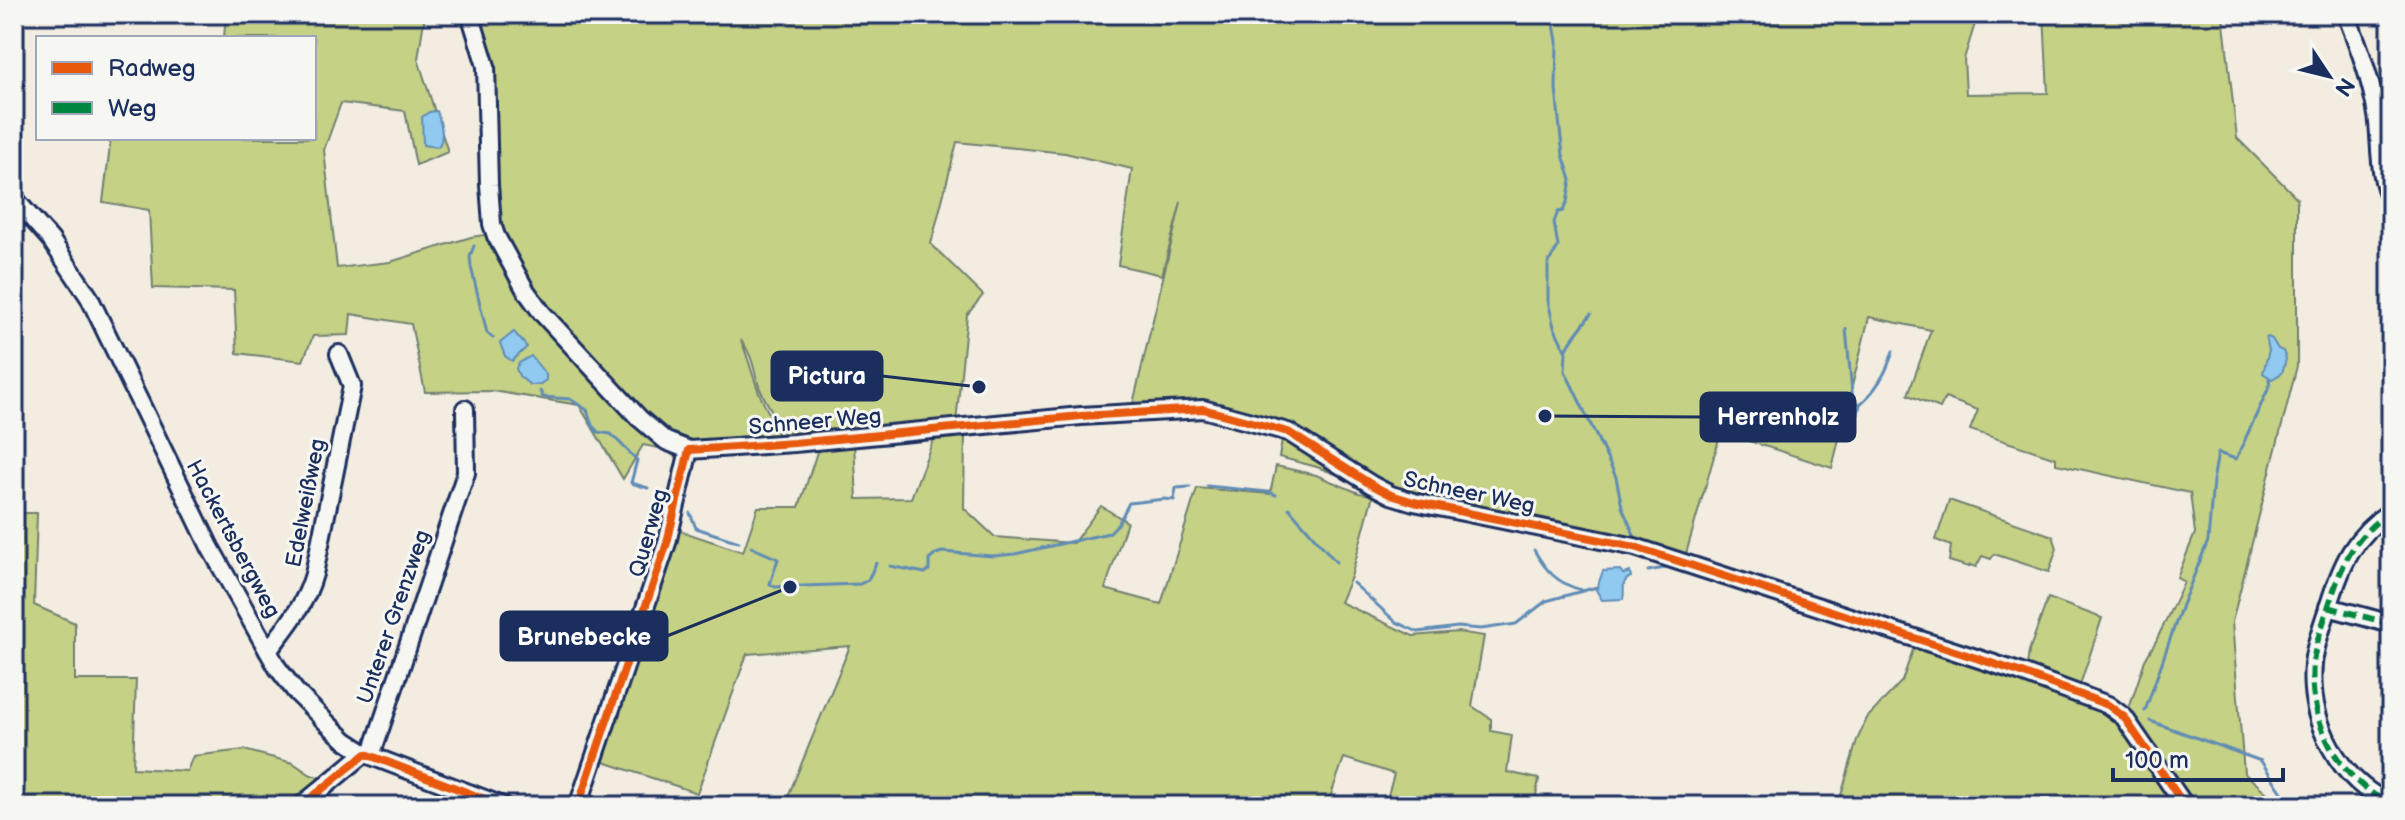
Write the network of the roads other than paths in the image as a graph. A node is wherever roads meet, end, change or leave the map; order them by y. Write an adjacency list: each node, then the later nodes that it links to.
1 (470, 14): 8 (street)
2 (2346, 14): 3 (street)
3 (2384, 116): 5 (street)
4 (14, 198): 12 (street, Hackertsbergweg)
5 (2391, 199)
6 (339, 354): 12 (street, Edelweißweg)
7 (465, 409): 13 (street, Unterer Grenzweg)
8 (689, 450): 17 (street, Querweg); 18 (street, Schneer Weg)
9 (2391, 511): 10 (street)
10 (2328, 607): 11 (street); 14 (street)
11 (2389, 622)
12 (268, 651): 13 (street, Hackertsbergweg)
13 (366, 754): 15 (street, Unterer Grenzweg); 16 (street, Hackertsbergweg)
14 (2391, 804)
15 (301, 806)
16 (503, 806)
17 (578, 806)
18 (2185, 806)

